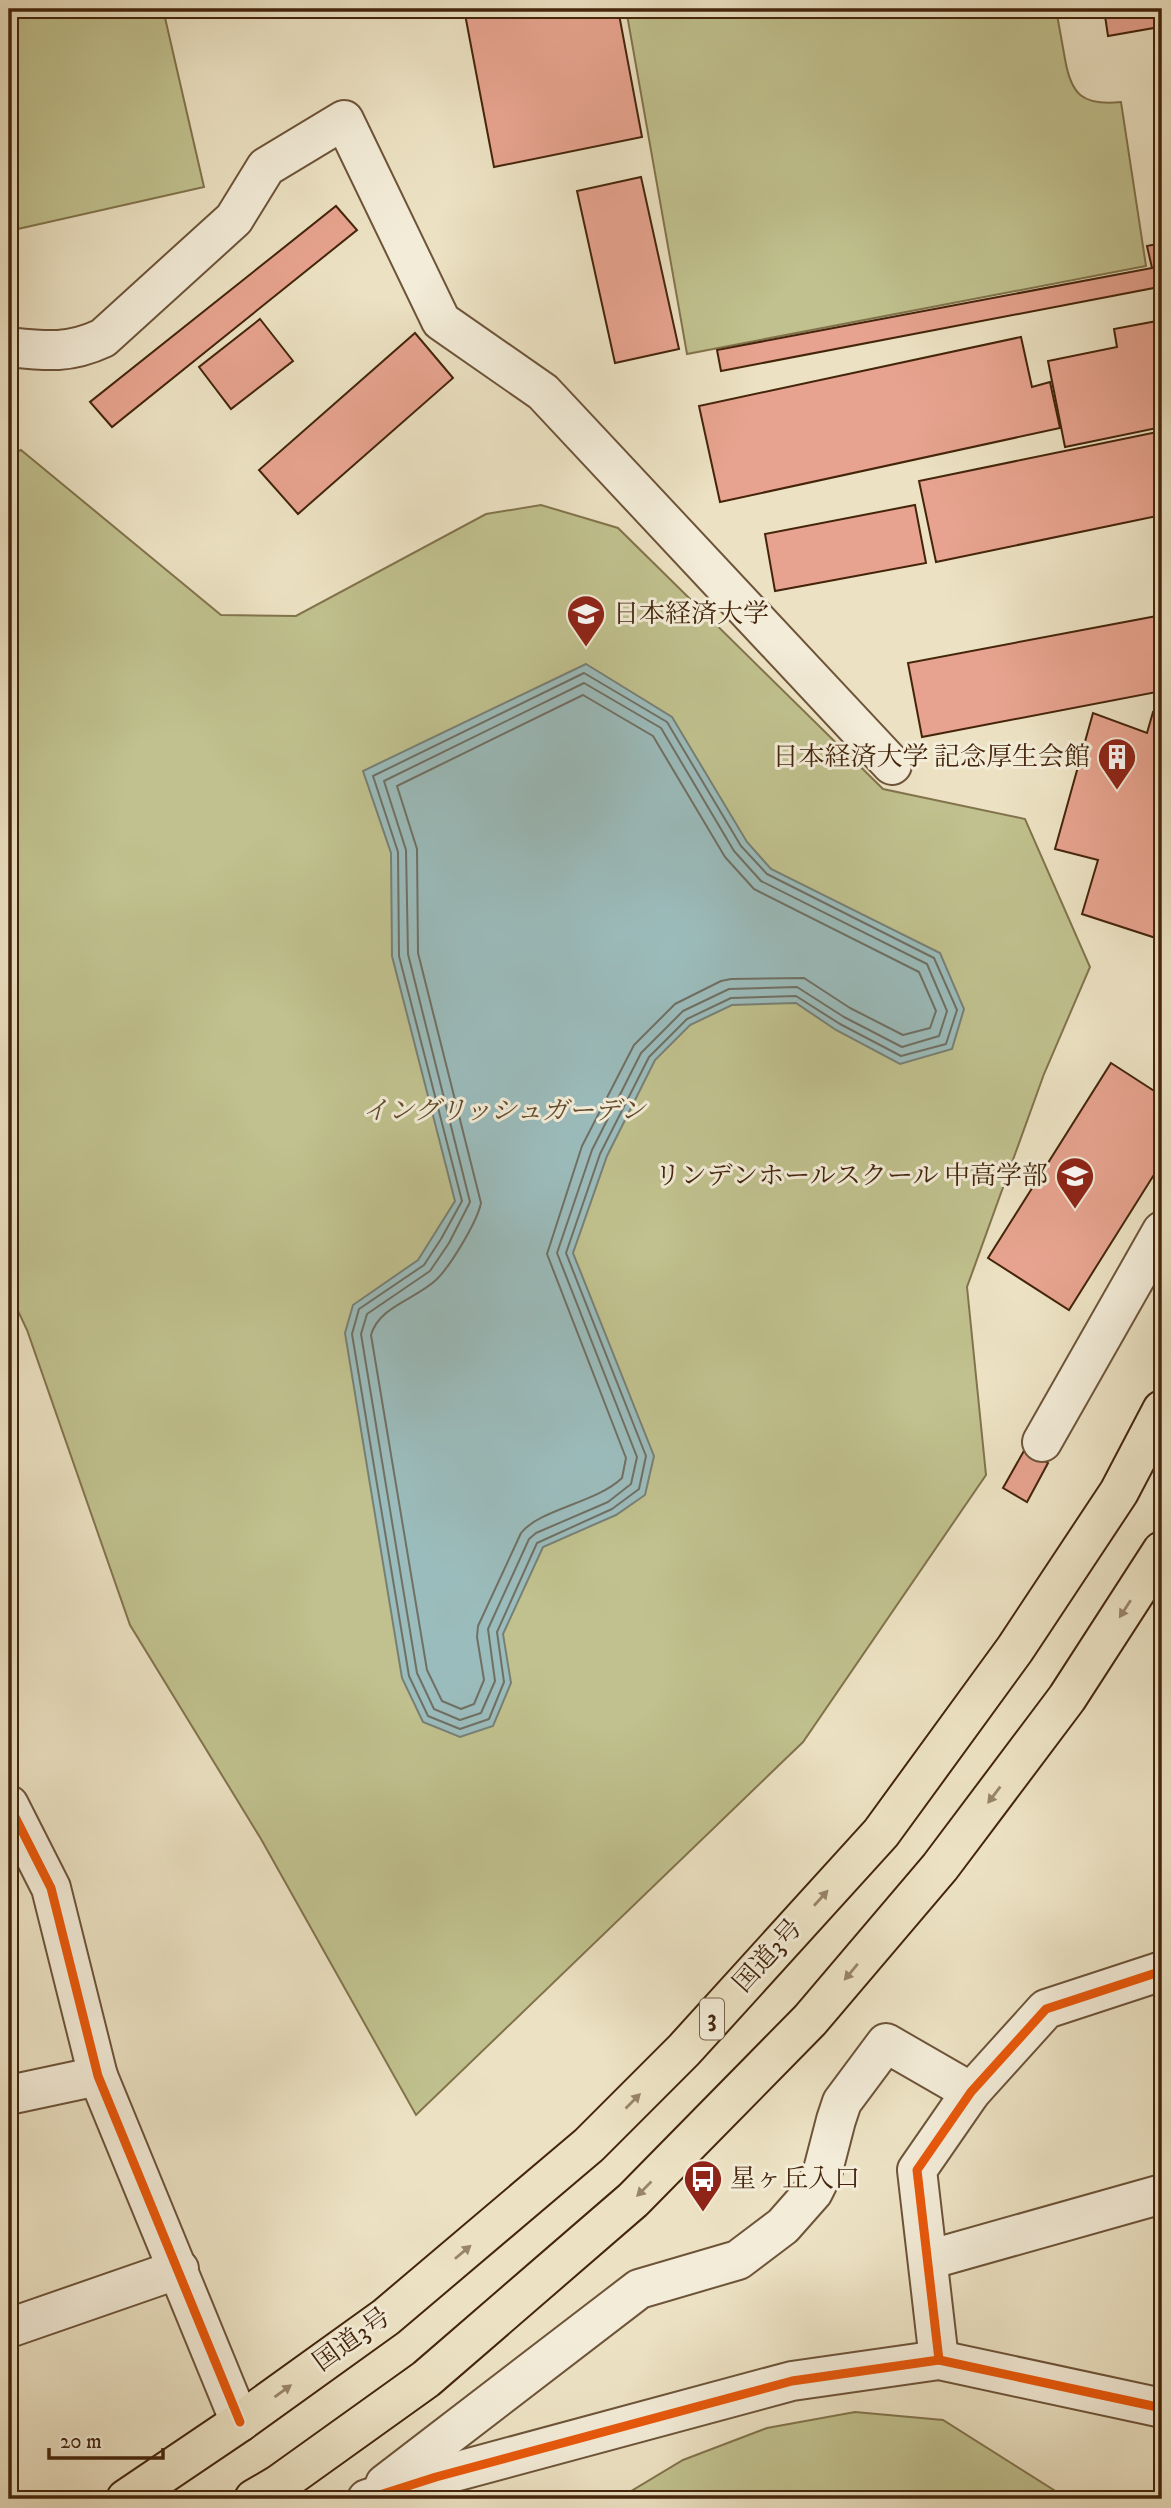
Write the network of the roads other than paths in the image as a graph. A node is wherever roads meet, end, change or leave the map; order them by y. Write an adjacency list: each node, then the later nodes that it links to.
1 (9, 347): 2 (street)
2 (892, 765)
3 (1162, 1231): 5 (street)
4 (1162, 1410): 19 (highway, 国道3号 / 3, one-way to 4)
5 (1042, 1442)
6 (1162, 1552): 21 (highway, one-way to 21)
7 (9, 1805): 8 (street)
8 (18, 1844): 10 (street)
9 (1162, 1971): 11 (street)
10 (98, 2076): 12 (street); 15 (street)
11 (971, 2092): 14 (street); 22 (street)
12 (9, 2095)
13 (1162, 2194): 14 (street)
14 (928, 2260): 17 (street)
15 (179, 2269): 16 (street); 19 (street)
16 (9, 2328)
17 (939, 2360): 18 (street); 22 (street)
18 (1162, 2408)
19 (240, 2422): 20 (highway, 国道3号 / 3)
20 (126, 2499)
21 (254, 2499)
22 (366, 2499)

